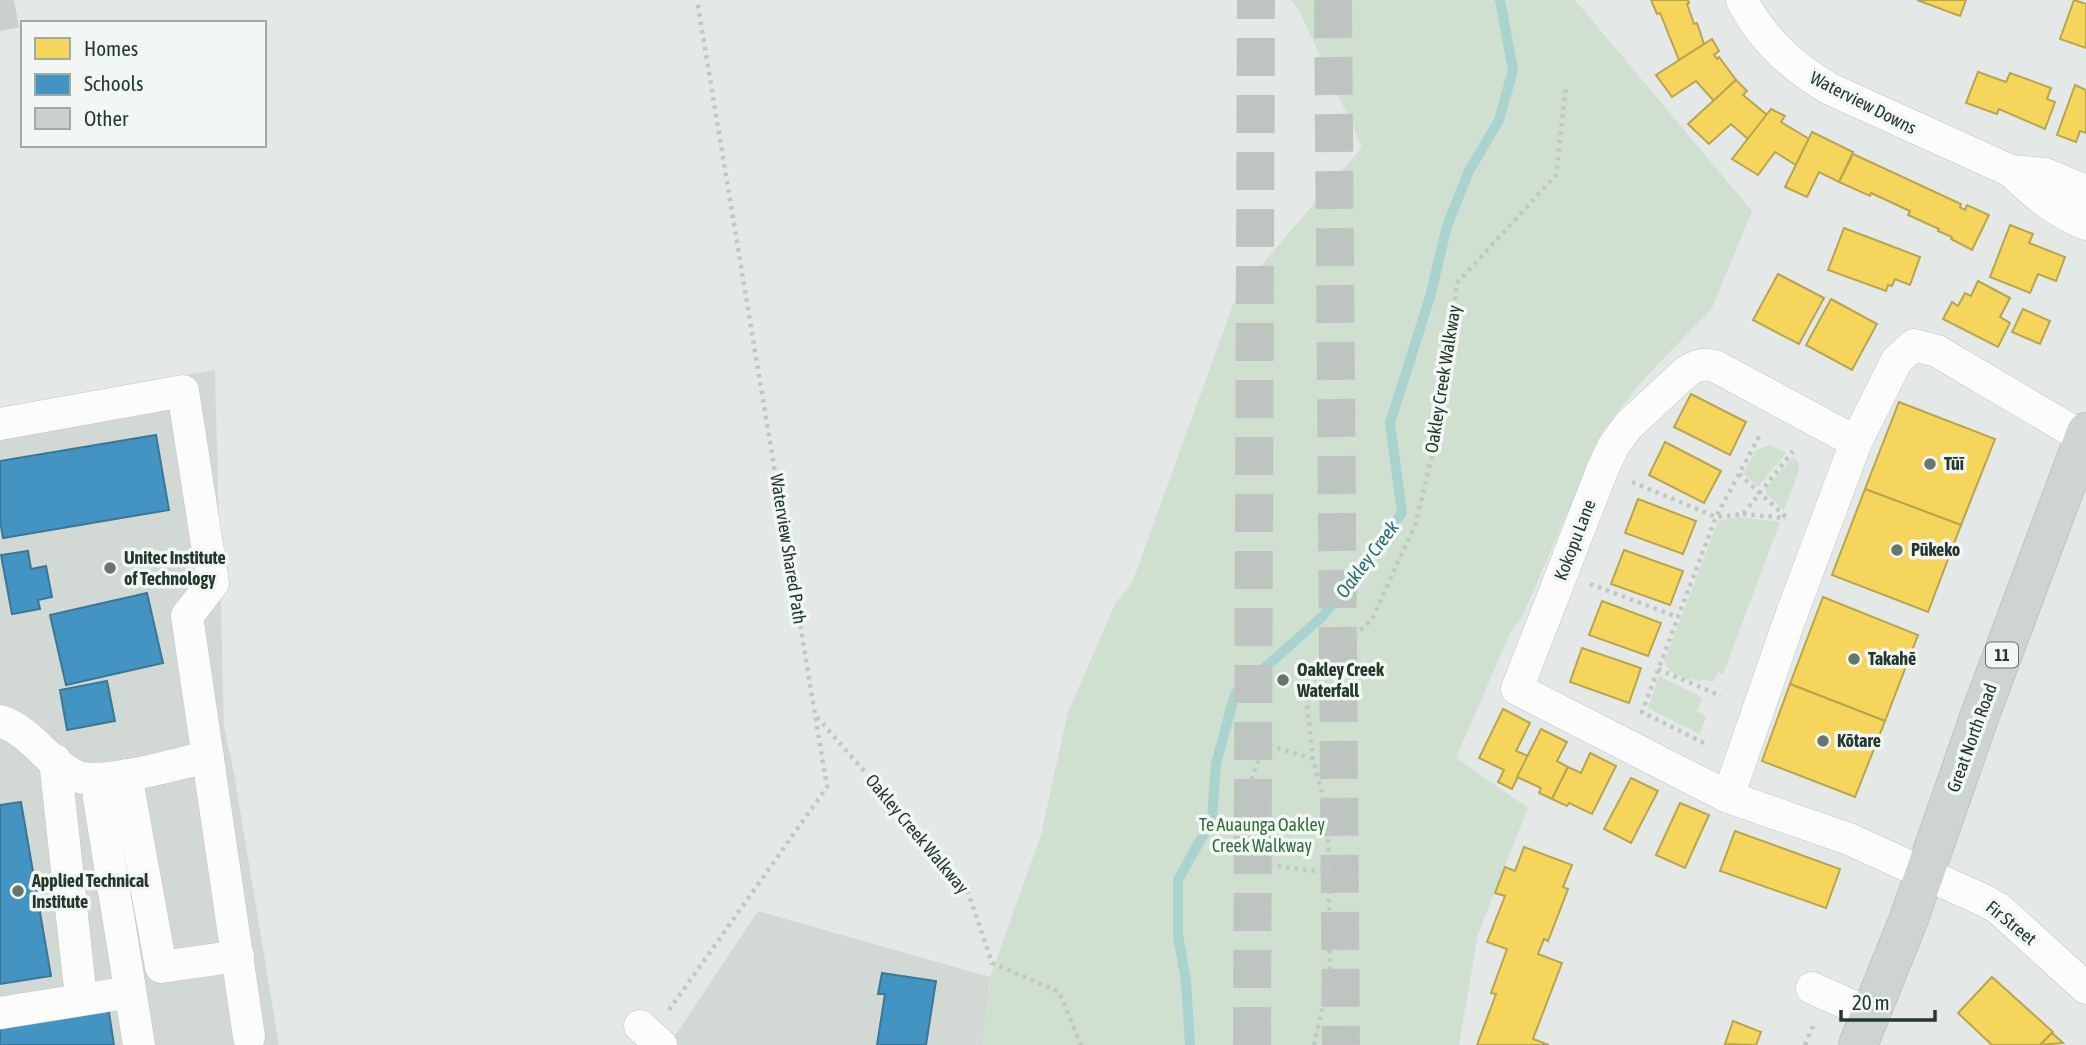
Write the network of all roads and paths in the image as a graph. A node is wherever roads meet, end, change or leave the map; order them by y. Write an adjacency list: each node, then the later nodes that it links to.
1 (697, 0): 21 (path, Waterview Shared Path)
2 (1742, 0): 4 (street, Waterview Downs)
3 (1566, 85): 25 (path, Oakley Creek Walkway)
4 (2011, 171): 5 (street, Waterview Downs); 6 (street, Waterview Downs)
5 (2086, 191)
6 (2086, 224)
7 (0, 424): 24 (street)
8 (1761, 433): 12 (path)
9 (2085, 435): 10 (street); 30 (main road, Great North Road / 11)
10 (1856, 442): 28 (street); 28 (street, Kokopu Lane)
11 (1793, 451): 14 (path)
12 (1739, 474): 14 (path); 16 (path)
13 (1625, 479): 16 (path)
14 (1759, 492): 15 (path); 15 (path)
15 (1744, 514): 16 (path)
16 (1716, 517): 18 (path)
17 (1585, 582): 18 (path)
18 (1678, 617): 19 (path)
19 (1658, 669): 20 (path); 23 (path)
20 (1721, 696)
21 (815, 716): 38 (path, Waterview Shared Path); 41 (path, Oakley Creek Walkway)
22 (0, 721): 26 (street)
23 (1703, 743)
24 (208, 757): 27 (street); 31 (street)
25 (1313, 759): 29 (path, Oakley Creek Walkway); 29 (path)
26 (55, 760): 27 (street); 32 (street)
27 (114, 777): 31 (street); 35 (street)
28 (1728, 797): 30 (street, Kokopu Lane)
29 (1329, 873): 42 (path, Oakley Creek Walkway)
30 (1925, 873): 34 (street, Fir Street); 37 (main road, Great North Road / 11)
31 (238, 956): 39 (street)
32 (79, 980)
33 (1812, 988): 37 (street)
34 (2086, 988)
35 (130, 992): 36 (street); 40 (street)
36 (0, 1013)
37 (1864, 1029)
38 (651, 1035)
39 (249, 1037)
40 (139, 1045)
41 (1082, 1045)
42 (1314, 1045)

